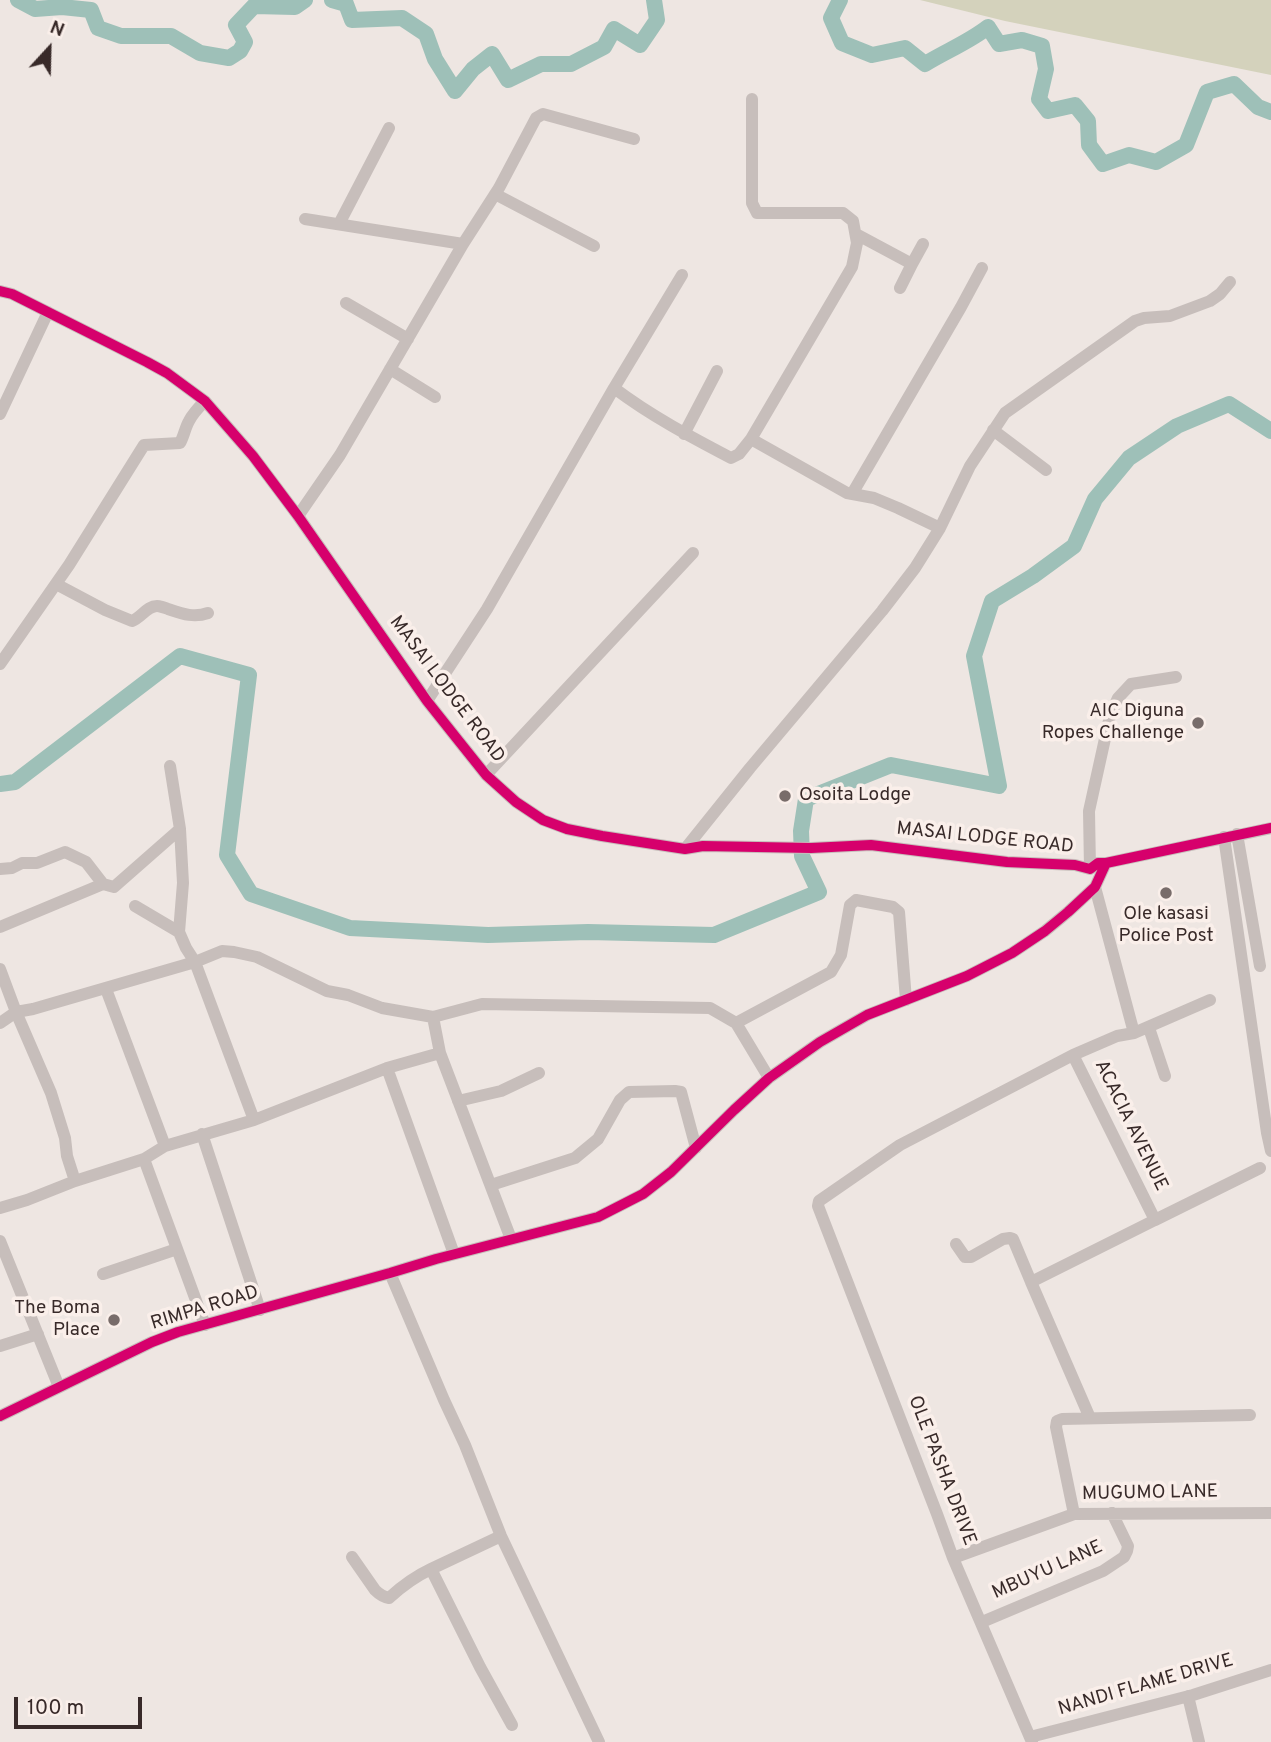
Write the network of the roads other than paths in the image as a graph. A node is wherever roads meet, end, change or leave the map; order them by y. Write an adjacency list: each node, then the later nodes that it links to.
1 (752, 99): 7 (street)
2 (389, 128): 6 (street)
3 (634, 139): 4 (street)
4 (495, 194): 8 (street); 10 (street)
5 (305, 219): 6 (street)
6 (340, 224): 8 (street)
7 (856, 234): 11 (street); 28 (street)
8 (463, 244): 19 (street)
9 (922, 244): 11 (street)
10 (594, 246)
11 (912, 264): 15 (street)
12 (982, 268): 30 (street)
13 (682, 275): 22 (street)
14 (1230, 282): 26 (street)
15 (900, 288)
16 (0, 291): 18 (street, MASAI LODGE ROAD)
17 (346, 303): 19 (street)
18 (48, 312): 24 (street, MASAI LODGE ROAD); 25 (street)
19 (408, 339): 20 (street)
20 (390, 369): 23 (street); 31 (street)
21 (718, 371): 27 (street)
22 (614, 388): 27 (street); 38 (street)
23 (435, 397)
24 (205, 401): 31 (street, MASAI LODGE ROAD); 34 (street)
25 (0, 414)
26 (993, 430): 29 (street); 32 (street)
27 (684, 434): 28 (street)
28 (751, 439): 30 (street)
29 (1046, 470)
30 (852, 494): 32 (street)
31 (298, 516): 38 (street, MASAI LODGE ROAD)
32 (940, 528): 44 (street)
33 (693, 553): 40 (street)
34 (56, 584): 35 (street); 36 (street)
35 (208, 613)
36 (0, 664)
37 (1176, 677): 47 (street)
38 (427, 701): 40 (street, MASAI LODGE ROAD)
39 (170, 766): 42 (street)
40 (486, 775): 44 (street, MASAI LODGE ROAD)
41 (1271, 828): 43 (street, MASAI LODGE ROAD)
42 (180, 829): 48 (street); 52 (street)
43 (1230, 835): 45 (street, MASAI LODGE ROAD); 54 (street); 74 (street)
44 (685, 849): 47 (street, MASAI LODGE ROAD)
45 (1106, 863): 47 (street, MASAI LODGE ROAD); 49 (street)
46 (0, 869): 48 (street)
47 (1090, 869)
48 (103, 884): 51 (street)
49 (1096, 887): 57 (street, RIMPA ROAD); 64 (street)
50 (135, 906): 52 (street)
51 (0, 927)
52 (179, 932): 53 (street)
53 (195, 962): 56 (street); 60 (street); 72 (street)
54 (1260, 966)
55 (0, 970): 59 (street)
56 (106, 989): 59 (street); 75 (street)
57 (906, 1000): 62 (street); 70 (street, RIMPA ROAD)
58 (1210, 1000): 63 (street)
59 (16, 1012): 61 (street); 80 (street)
60 (433, 1017): 62 (street); 65 (street)
61 (0, 1023)
62 (736, 1023): 70 (street)
63 (1149, 1028): 64 (street); 69 (street)
64 (1134, 1033): 66 (street)
65 (440, 1053): 67 (street); 71 (street)
66 (1073, 1055): 83 (street, ACACIA AVENUE); 105 (street, OLE PASHA DRIVE)
67 (387, 1068): 72 (street); 88 (street)
68 (539, 1073): 71 (street)
69 (1165, 1076)
70 (769, 1078): 76 (street, RIMPA ROAD)
71 (458, 1101): 81 (street)
72 (254, 1119): 73 (street)
73 (202, 1134): 75 (street); 92 (street)
74 (1269, 1135): 77 (street)
75 (165, 1146): 78 (street)
76 (696, 1148): 81 (street); 84 (street, RIMPA ROAD)
77 (1271, 1151)
78 (144, 1159): 80 (street); 87 (street)
79 (1260, 1168): 83 (street)
80 (75, 1181): 82 (street)
81 (491, 1185): 84 (street)
82 (0, 1208)
83 (1155, 1220): 91 (street, ACACIA AVENUE)
84 (511, 1239): 88 (street, RIMPA ROAD)
85 (0, 1241): 94 (street)
86 (956, 1244): 91 (street)
87 (177, 1249): 90 (street); 93 (street)
88 (454, 1254): 89 (street, RIMPA ROAD)
89 (390, 1273): 92 (street, RIMPA ROAD); 103 (street)
90 (103, 1274)
91 (1031, 1282): 99 (street)
92 (260, 1310): 93 (street, RIMPA ROAD)
93 (205, 1325): 96 (street, RIMPA ROAD)
94 (38, 1334): 95 (street); 96 (street)
95 (0, 1346)
96 (59, 1387): 98 (street, RIMPA ROAD)
97 (1250, 1415): 99 (street)
98 (0, 1416)
99 (1090, 1418): 102 (street)
100 (1112, 1513): 101 (street, MUGUMO LANE); 102 (street, MUGUMO LANE); 107 (street, MBUYU LANE)
101 (1271, 1513)
102 (1074, 1514): 105 (street, MUGUMO LANE)
103 (501, 1536): 106 (street); 112 (street)
104 (352, 1557): 106 (street)
105 (953, 1558): 107 (street, OLE PASHA DRIVE)
106 (431, 1569): 110 (street)
107 (982, 1622): 111 (street, OLE PASHA DRIVE)
108 (1271, 1670): 109 (street, NANDI FLAME DRIVE)
109 (1188, 1696): 111 (street, NANDI FLAME DRIVE); 113 (street)
110 (512, 1725)
111 (1031, 1740)
112 (599, 1742)
113 (1199, 1742)

